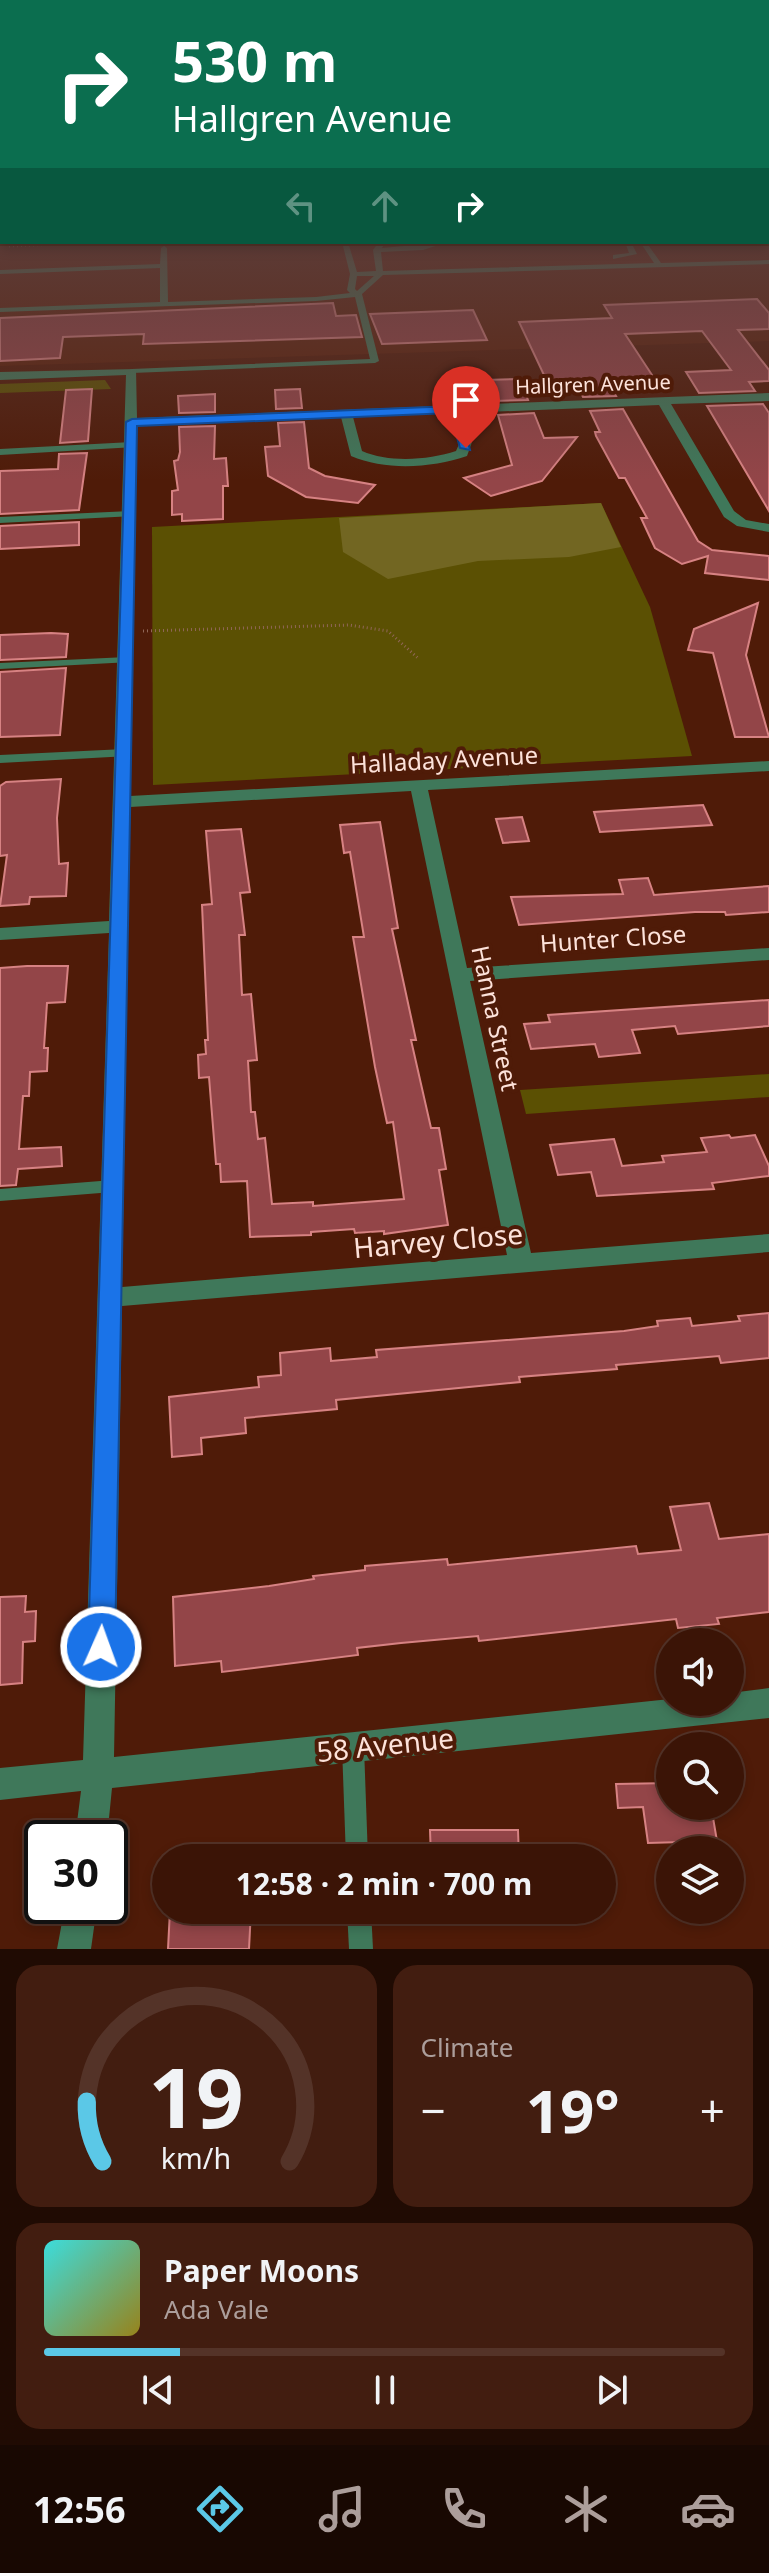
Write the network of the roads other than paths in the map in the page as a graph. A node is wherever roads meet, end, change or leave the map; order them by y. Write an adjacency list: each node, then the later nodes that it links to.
1 (164, 300): 4 (lane)
2 (292, 300): 4 (lane)
3 (360, 300): 6 (lane)
4 (164, 305): 5 (lane)
5 (0, 310)
6 (132, 371): 7 (street); 12 (street)
7 (0, 376)
8 (769, 397): 9 (street, Hallgren Avenue)
9 (663, 401): 10 (street, Hallgren Avenue); 17 (street)
10 (455, 409): 11 (street, Hallgren Avenue); 11 (street)
11 (346, 414): 12 (street, Hallgren Avenue)
12 (132, 422): 13 (street)
13 (132, 445): 14 (lane); 15 (street)
14 (0, 452)
15 (131, 514): 16 (lane); 18 (street)
16 (0, 520)
17 (769, 528)
18 (127, 660): 19 (lane); 20 (street)
19 (0, 666)
20 (125, 753): 21 (lane); 24 (street)
21 (0, 759)
22 (769, 766): 23 (street, Halladay Avenue)
23 (418, 785): 24 (street, Halladay Avenue); 28 (street, Hanna Street)
24 (123, 802): 25 (street)
25 (120, 926): 26 (street); 29 (street)
26 (0, 934)
27 (769, 954): 28 (street, Hunter Close)
28 (460, 975): 32 (street, Hanna Street)
29 (113, 1186): 30 (lane); 33 (street)
30 (0, 1195)
31 (769, 1243): 32 (street, Harvey Close)
32 (521, 1263): 33 (street, Harvey Close)
33 (111, 1297): 36 (street)
34 (769, 1703): 35 (street, 58 Avenue)
35 (353, 1747): 36 (street, 58 Avenue); 39 (lane)
36 (98, 1775): 37 (street, 58 Avenue); 38 (street)
37 (0, 1784)
38 (93, 1820)
39 (356, 1844)
40 (78, 1924): 42 (street)
41 (360, 1924): 43 (lane)
42 (74, 1949)
43 (361, 1949)

